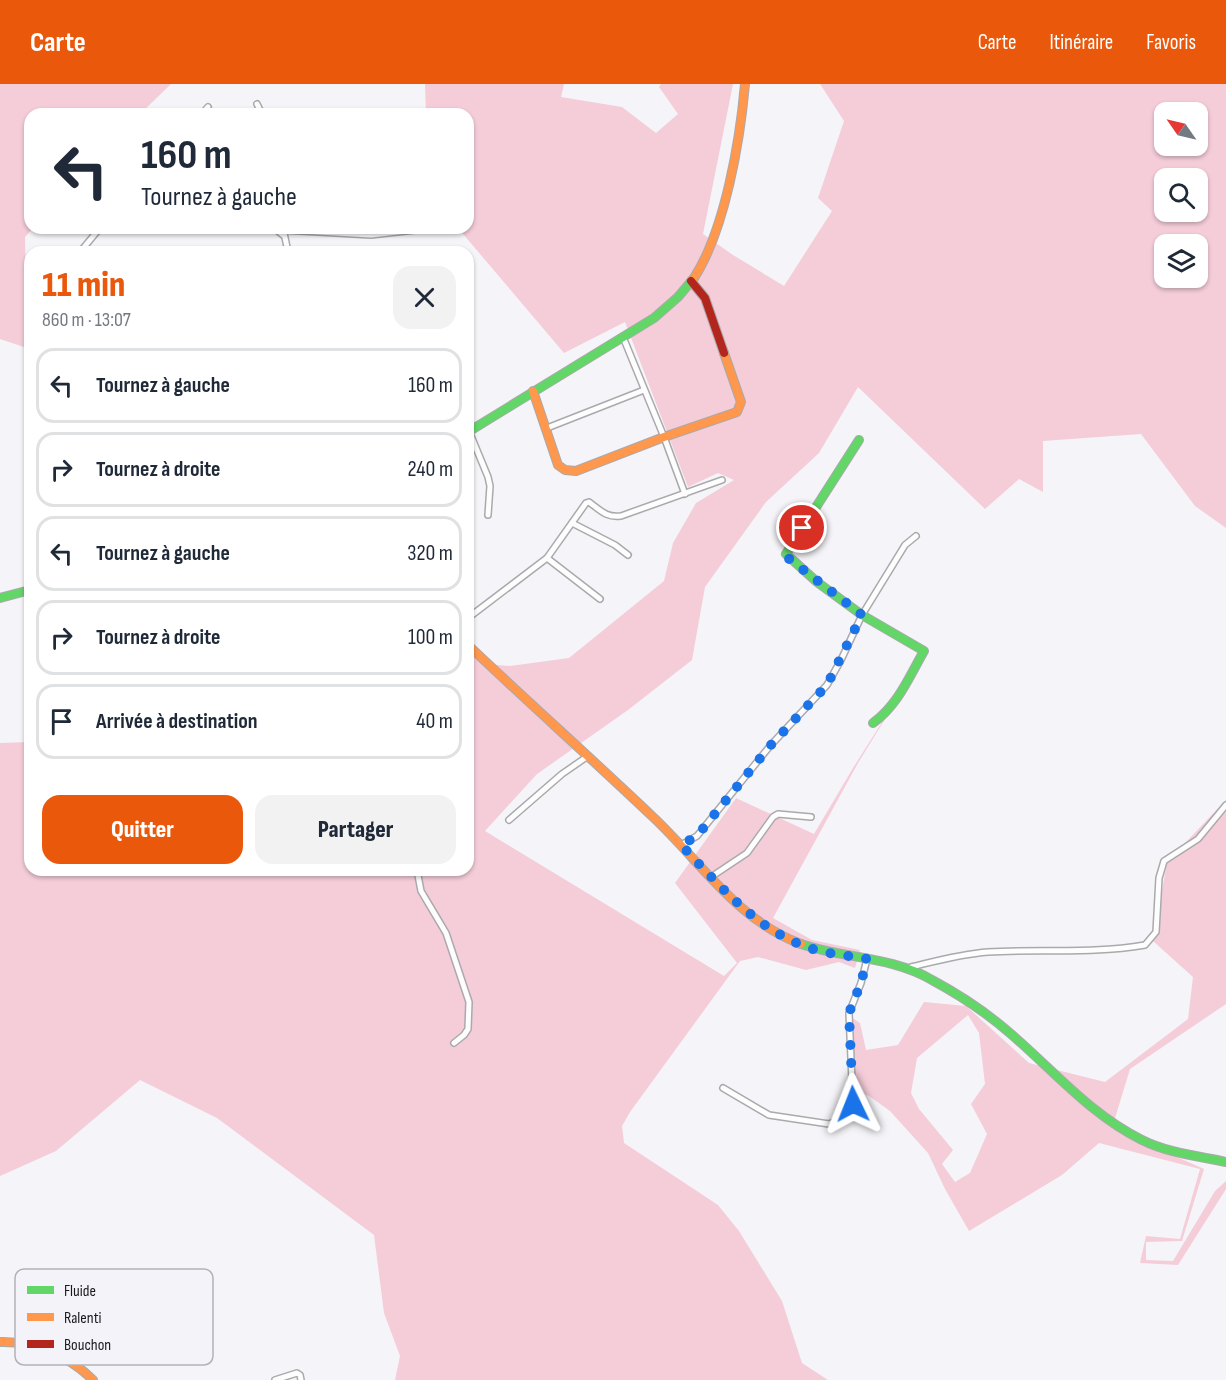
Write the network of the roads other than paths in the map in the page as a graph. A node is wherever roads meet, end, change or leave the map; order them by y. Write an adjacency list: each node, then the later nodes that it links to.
1 (745, 84): 8 (street)
2 (257, 104): 3 (street)
3 (259, 108)
4 (95, 234): 7 (street)
5 (349, 234): 6 (street)
6 (376, 234)
7 (85, 246)
8 (691, 282): 9 (street); 14 (street)
9 (623, 337): 10 (street); 11 (street)
10 (644, 390): 13 (street); 14 (street)
11 (533, 391): 12 (street); 13 (street)
12 (474, 428)
13 (547, 429): 14 (street)
14 (664, 437): 18 (street)
15 (859, 440): 28 (street)
16 (474, 443): 19 (street)
17 (722, 480): 18 (street)
18 (685, 494): 20 (street)
19 (488, 515)
20 (572, 522): 22 (street); 23 (street)
21 (916, 537): 28 (street)
22 (628, 555)
23 (547, 558): 26 (street); 27 (street)
24 (24, 592): 25 (street)
25 (0, 598)
26 (600, 599)
27 (474, 614)
28 (862, 615): 30 (street); 35 (street)
29 (474, 651): 31 (street)
30 (873, 723)
31 (588, 756): 34 (street); 35 (street)
32 (1226, 805): 39 (street)
33 (811, 817): 37 (street)
34 (510, 820)
35 (681, 845): 37 (street)
36 (418, 876): 40 (street)
37 (711, 877): 38 (street)
38 (867, 959): 39 (street); 41 (street)
39 (909, 968): 42 (street)
40 (454, 1043)
41 (723, 1088)
42 (1226, 1162)
43 (0, 1342): 44 (street)
44 (15, 1343)
45 (72, 1365): 46 (street)
46 (93, 1380)
47 (275, 1380): 48 (street)
48 (301, 1380)

